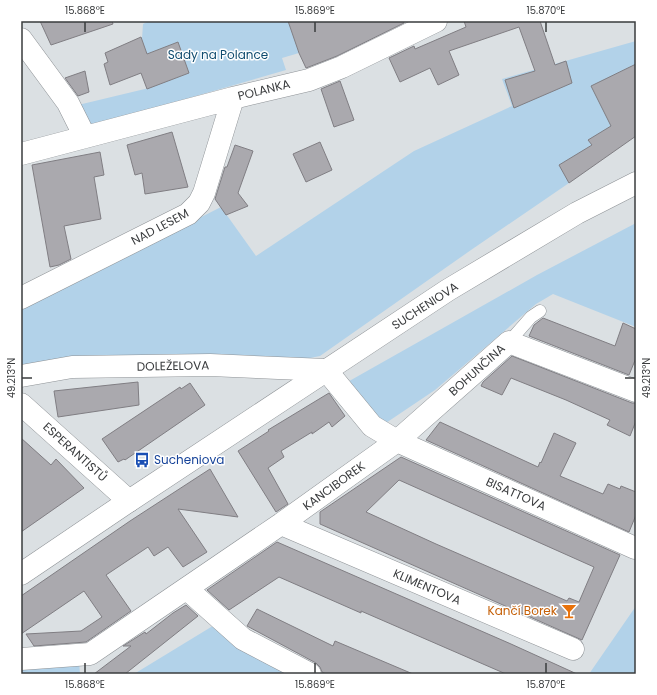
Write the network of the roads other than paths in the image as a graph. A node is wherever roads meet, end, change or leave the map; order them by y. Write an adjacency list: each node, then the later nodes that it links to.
1 (436, 21): 3 (street, POLANKA)
2 (21, 39): 4 (street)
3 (233, 98): 4 (street, POLANKA); 7 (street, NAD LESEM)
4 (85, 137): 5 (street, POLANKA)
5 (21, 154)
6 (636, 183): 10 (street, SUCHENIOVA)
7 (21, 298)
8 (540, 311): 9 (lane)
9 (509, 342): 12 (street, BOHUNČINA); 14 (street, BOHUNČINA)
10 (326, 370): 11 (street, DOLEŽELOVA); 14 (street); 15 (street, SUCHENIOVA)
11 (21, 376)
12 (636, 391)
13 (21, 404): 15 (street, ESPERANTISTŮ)
14 (389, 447): 16 (street, KANCIBOREK); 17 (street, BISATTOVA)
15 (128, 501): 18 (street, SUCHENIOVA)
16 (281, 524): 19 (street, KANCIBOREK); 20 (street, KLIMENTOVA)
17 (635, 548)
18 (21, 574)
19 (187, 589): 21 (street, KANCIBOREK); 22 (street)
20 (573, 649)
21 (21, 659)
22 (310, 674)

